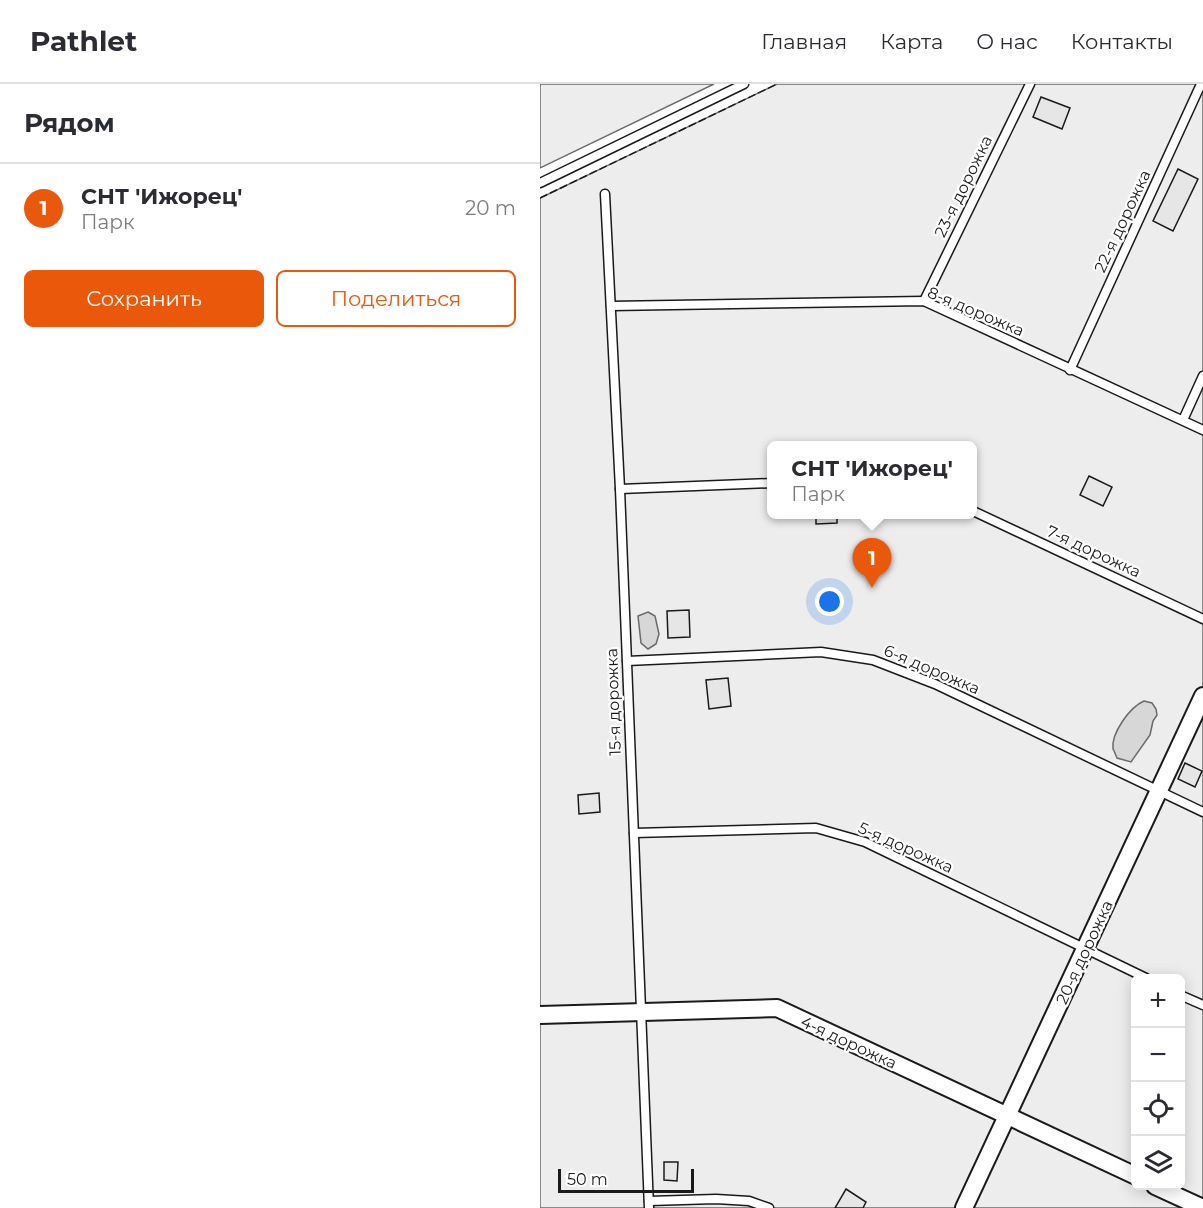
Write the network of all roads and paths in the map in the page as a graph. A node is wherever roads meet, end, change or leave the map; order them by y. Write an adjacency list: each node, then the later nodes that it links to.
1 (744, 84): 4 (lane)
2 (1030, 84): 6 (lane, 23-я дорожка)
3 (1201, 84): 8 (lane, 22-я дорожка)
4 (540, 183)
5 (605, 195): 7 (lane, 15-я дорожка)
6 (924, 301): 7 (lane, 8-я дорожка); 8 (lane, 8-я дорожка)
7 (611, 306): 13 (lane, 15-я дорожка)
8 (1070, 370): 10 (lane, 8-я дорожка)
9 (1203, 376): 10 (lane)
10 (1183, 420): 11 (lane, 8-я дорожка)
11 (1203, 430)
12 (767, 483): 13 (lane)
13 (620, 489): 16 (lane, 15-я дорожка)
14 (977, 513): 15 (lane, 7-я дорожка)
15 (1203, 619)
16 (627, 661): 18 (lane, 6-я дорожка); 20 (lane, 15-я дорожка)
17 (1203, 696): 18 (street, 20-я дорожка)
18 (1158, 791): 19 (lane, 6-я дорожка); 21 (street, 20-я дорожка)
19 (1203, 812)
20 (634, 833): 21 (lane, 5-я дорожка); 25 (lane, 15-я дорожка)
21 (1085, 950): 22 (lane, 5-я дорожка); 27 (street, 20-я дорожка)
22 (1137, 974)
23 (1185, 997): 24 (lane)
24 (1203, 1005)
25 (641, 1012): 26 (street, 4-я дорожка); 27 (street, 4-я дорожка); 30 (lane, 15-я дорожка)
26 (540, 1015)
27 (1007, 1117): 28 (street, 4-я дорожка); 32 (street, 20-я дорожка)
28 (1131, 1174)
29 (1165, 1190): 33 (street)
30 (649, 1204): 31 (lane)
31 (769, 1208)
32 (964, 1208)
33 (1203, 1208)

